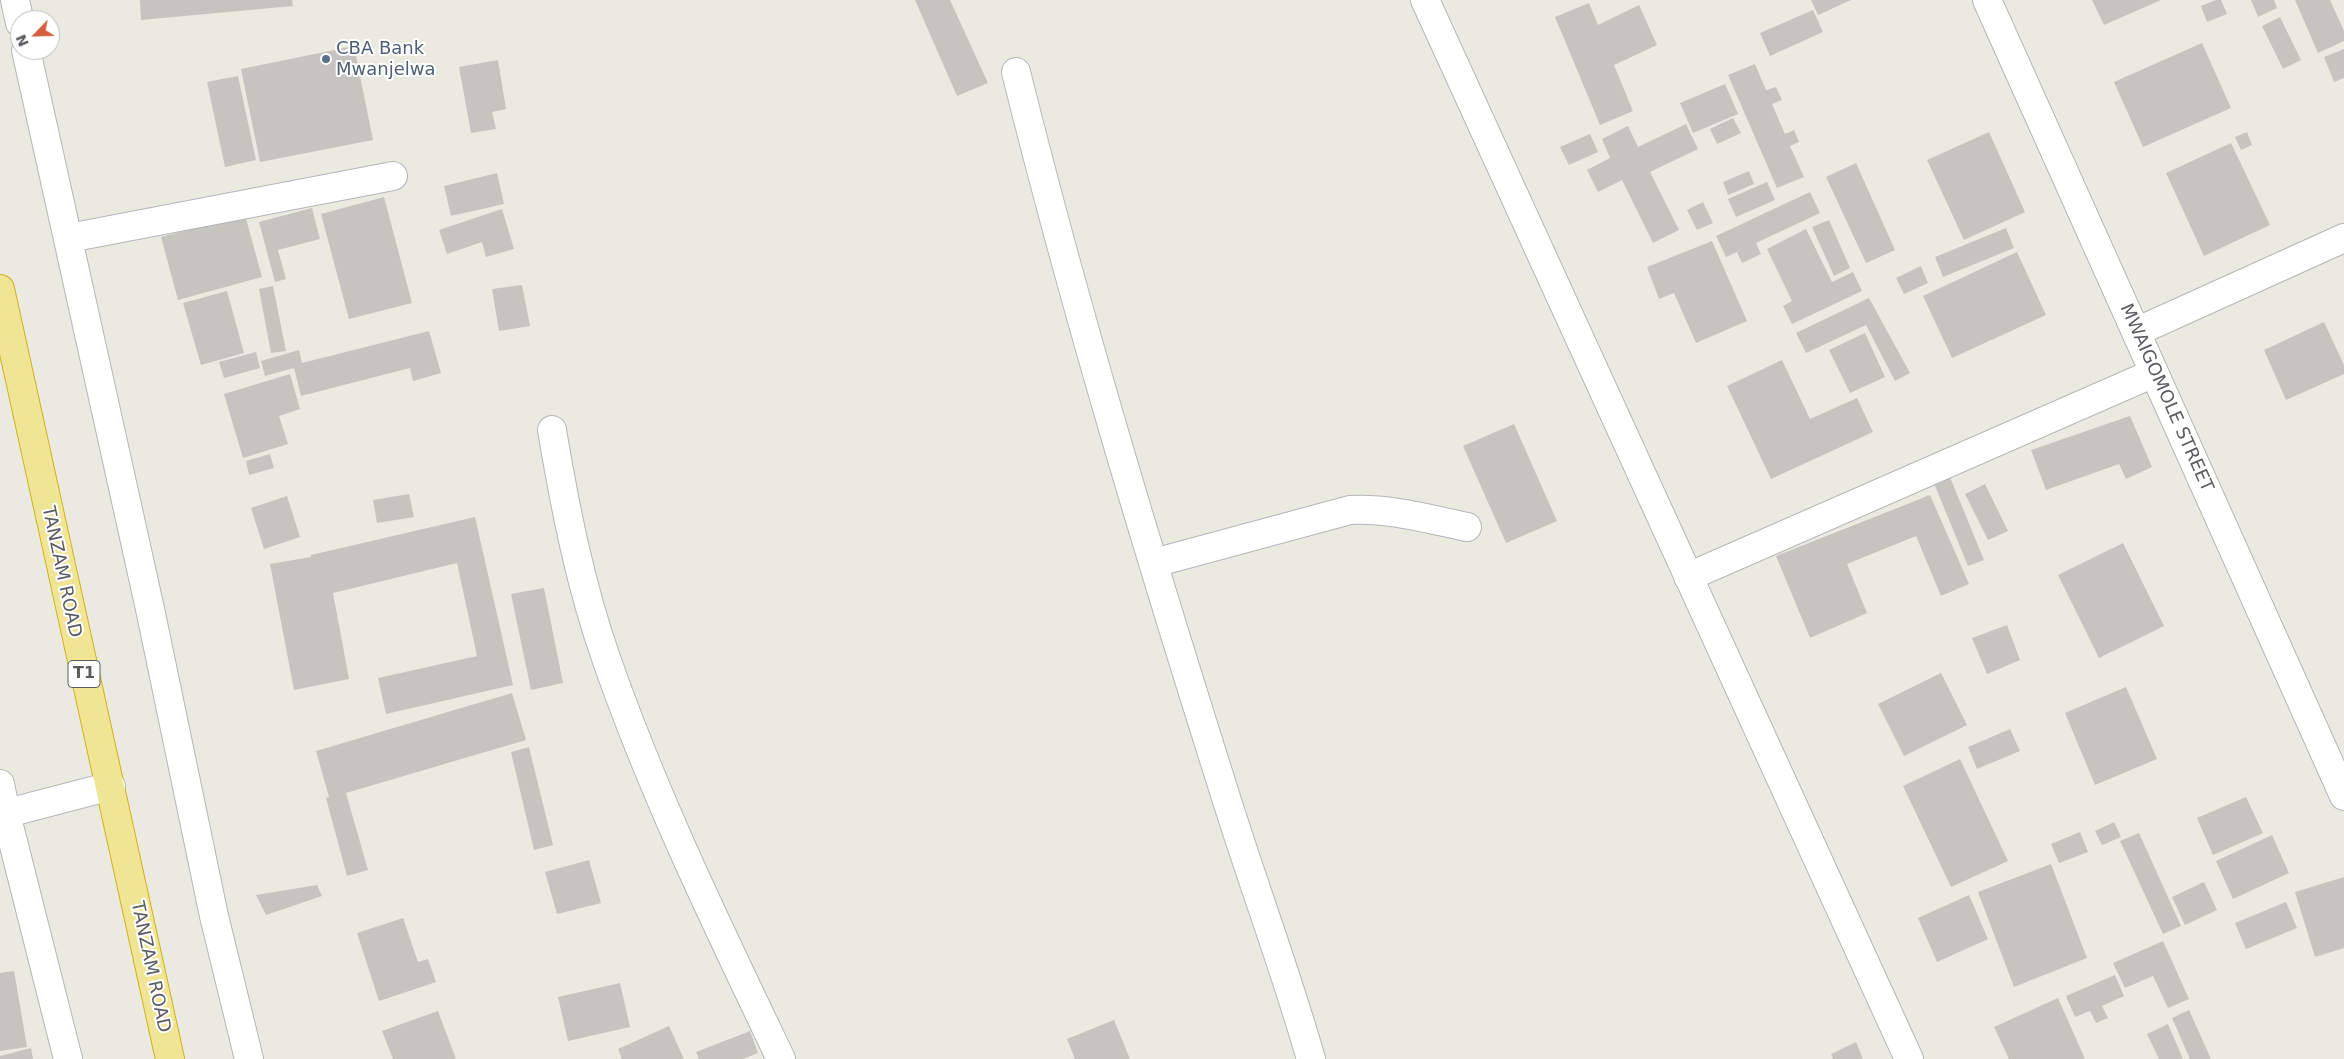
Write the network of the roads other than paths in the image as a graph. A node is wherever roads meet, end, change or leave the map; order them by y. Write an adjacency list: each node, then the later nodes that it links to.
1 (1425, 0): 14 (street)
2 (1987, 0): 9 (street, MWAIGOMOLE STREET)
3 (28, 60): 6 (street)
4 (1016, 72): 13 (street)
5 (393, 176): 6 (street)
6 (69, 238): 21 (street)
7 (2344, 238): 9 (street)
8 (0, 290): 16 (highway, TANZAM ROAD / T1)
9 (2136, 332): 10 (street, MWAIGOMOLE STREET)
10 (2154, 373): 14 (street); 17 (street, MWAIGOMOLE STREET)
11 (552, 430): 22 (street)
12 (1467, 527): 13 (street)
13 (1154, 564): 23 (street)
14 (1688, 577): 24 (street)
15 (0, 784): 18 (street)
16 (111, 786): 18 (street); 20 (highway, TANZAM ROAD / T1)
17 (2344, 796)
18 (3, 815): 19 (street)
19 (68, 1059)
20 (170, 1059)
21 (249, 1059)
22 (780, 1059)
23 (1311, 1059)
24 (1909, 1059)

